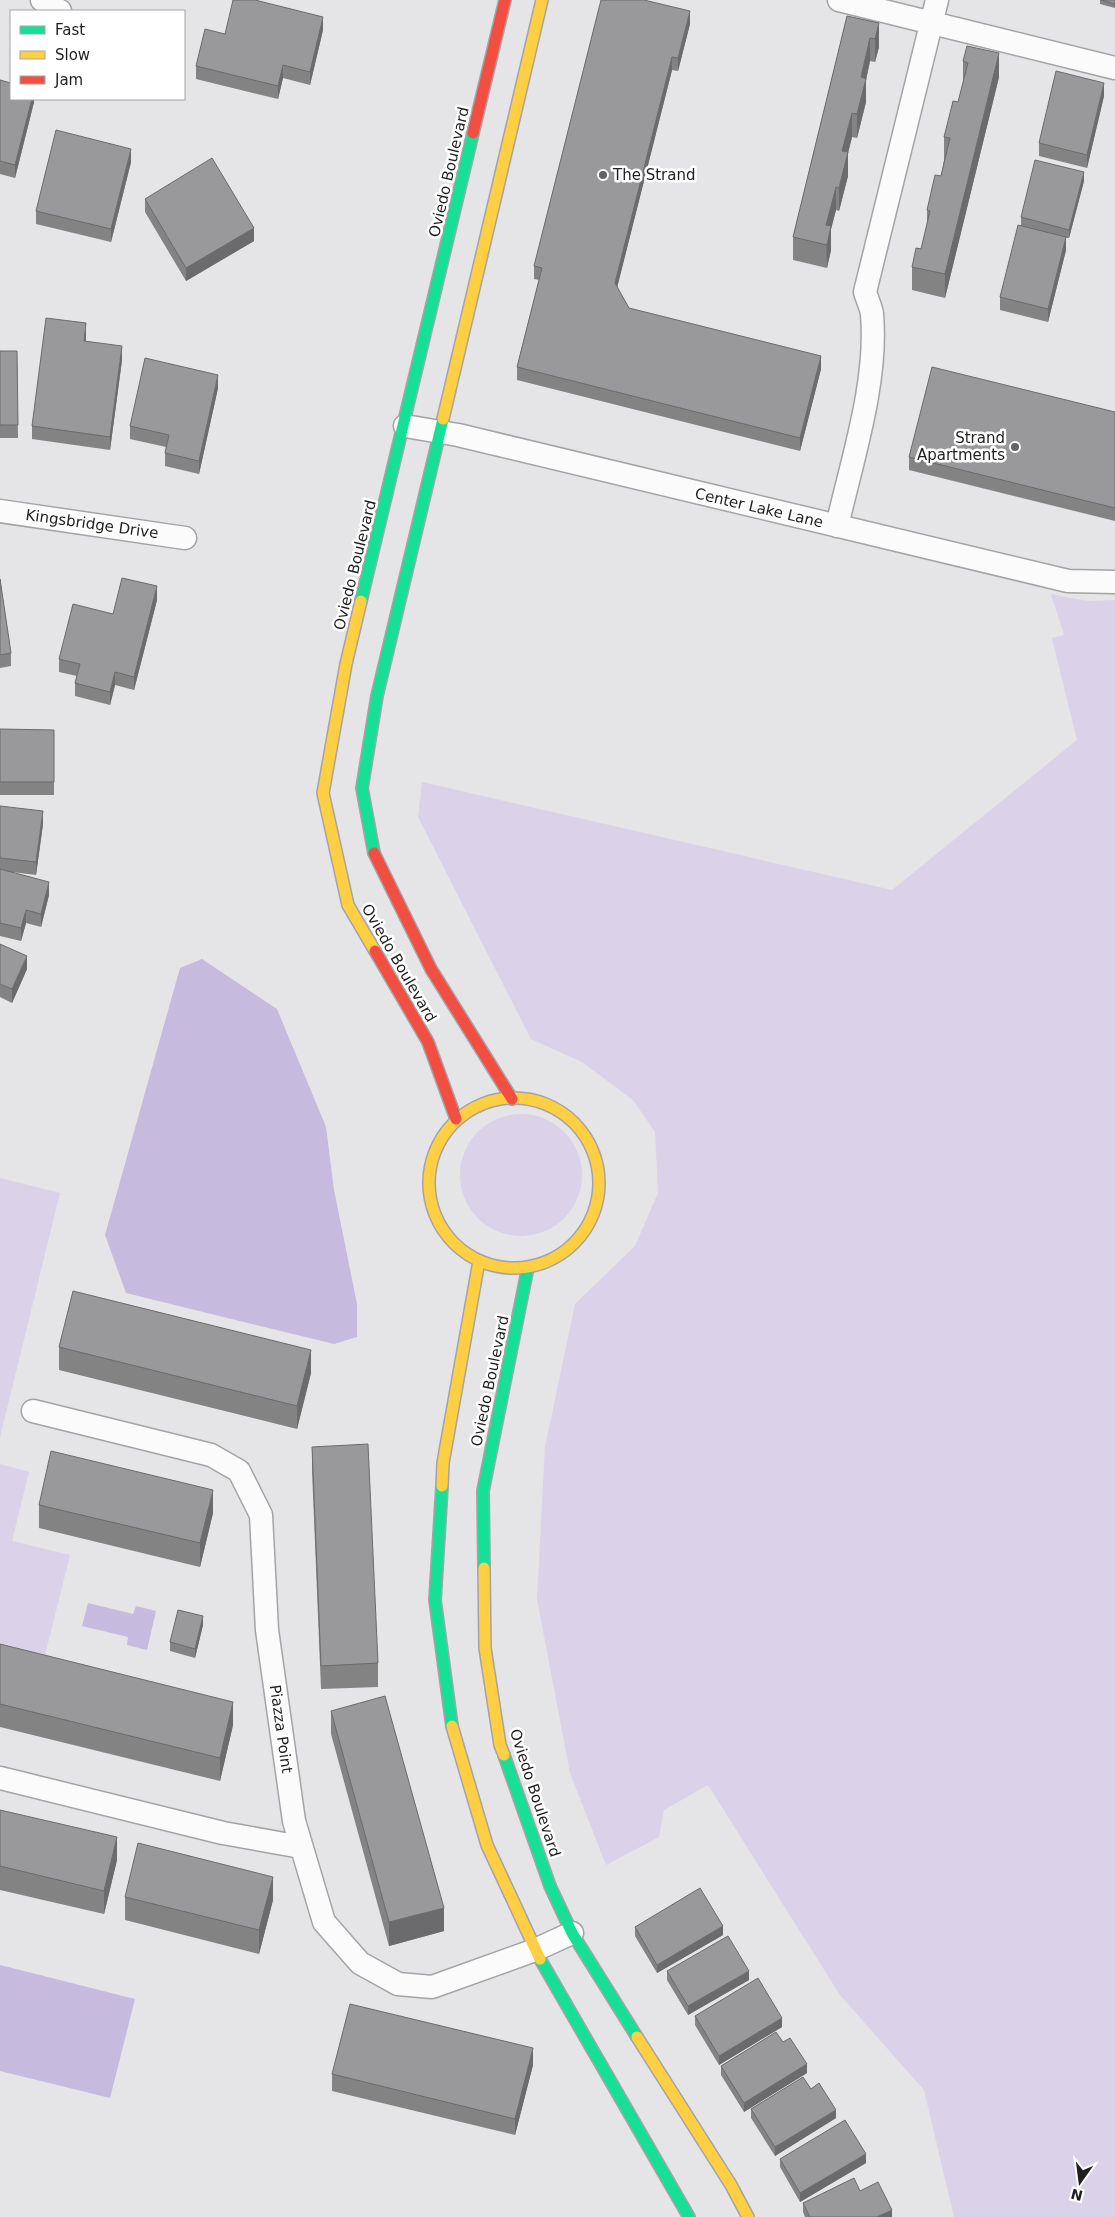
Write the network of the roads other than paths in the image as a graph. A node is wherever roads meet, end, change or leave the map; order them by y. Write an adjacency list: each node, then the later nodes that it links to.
1 (42, 0): 6 (street)
2 (505, 0): 9 (street, Oviedo Boulevard)
3 (542, 0): 10 (street, Oviedo Boulevard)
4 (839, 0): 7 (street)
5 (937, 0): 7 (street)
6 (58, 10)
7 (931, 23): 8 (street); 12 (street)
8 (1115, 68)
9 (404, 426): 10 (street, Center Lake Lane); 16 (street, Oviedo Boulevard)
10 (440, 433): 12 (street, Center Lake Lane); 15 (street, Oviedo Boulevard)
11 (0, 511): 13 (street, Kingsbridge Drive)
12 (837, 526): 14 (street, Center Lake Lane)
13 (185, 538)
14 (1115, 582)
15 (512, 1099): 16 (street); 18 (street)
16 (456, 1119): 17 (street)
17 (479, 1261): 18 (street); 23 (street, Oviedo Boulevard)
18 (528, 1267): 22 (street, Oviedo Boulevard)
19 (33, 1411): 21 (street, Piazza Point)
20 (0, 1778): 21 (street)
21 (301, 1847): 23 (street, Piazza Point)
22 (572, 1933): 23 (street, Piazza Point); 25 (street, Oviedo Boulevard)
23 (536, 1950): 24 (street, Oviedo Boulevard)
24 (689, 2217)
25 (748, 2217)

